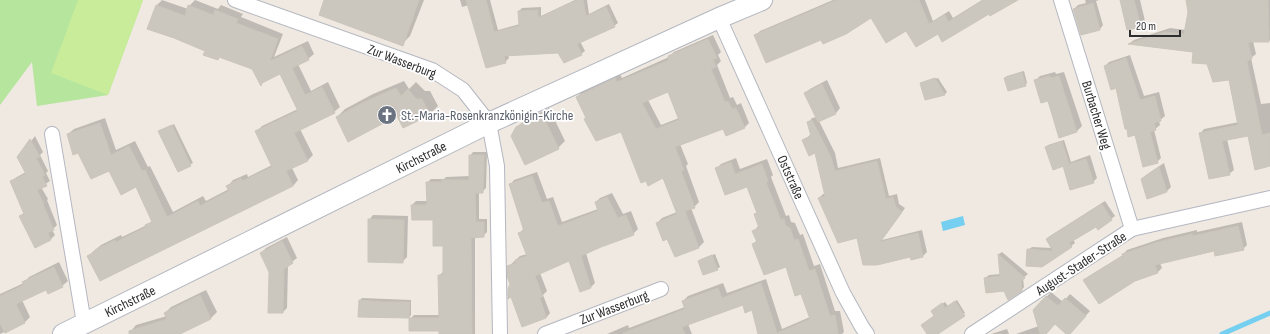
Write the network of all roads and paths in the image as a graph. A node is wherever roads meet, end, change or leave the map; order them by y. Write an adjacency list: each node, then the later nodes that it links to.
1 (235, 0): 5 (street, Zur Wasserburg)
2 (762, 0): 4 (street, Kirchstraße)
3 (1061, 0): 8 (street, Burbacher Weg)
4 (719, 18): 5 (street, Kirchstraße); 14 (street, Oststraße)
5 (489, 123): 10 (street, Kirchstraße); 12 (street, Zur Wasserburg)
6 (52, 134): 10 (street, Kirchstraße)
7 (1270, 198): 8 (street, August-Stader-Straße)
8 (1132, 229): 15 (street, August-Stader-Straße)
9 (661, 289): 13 (street, Zur Wasserburg)
10 (84, 323): 11 (street, Kirchstraße)
11 (63, 334)
12 (500, 334)
13 (545, 334)
14 (867, 334)
15 (972, 334)

